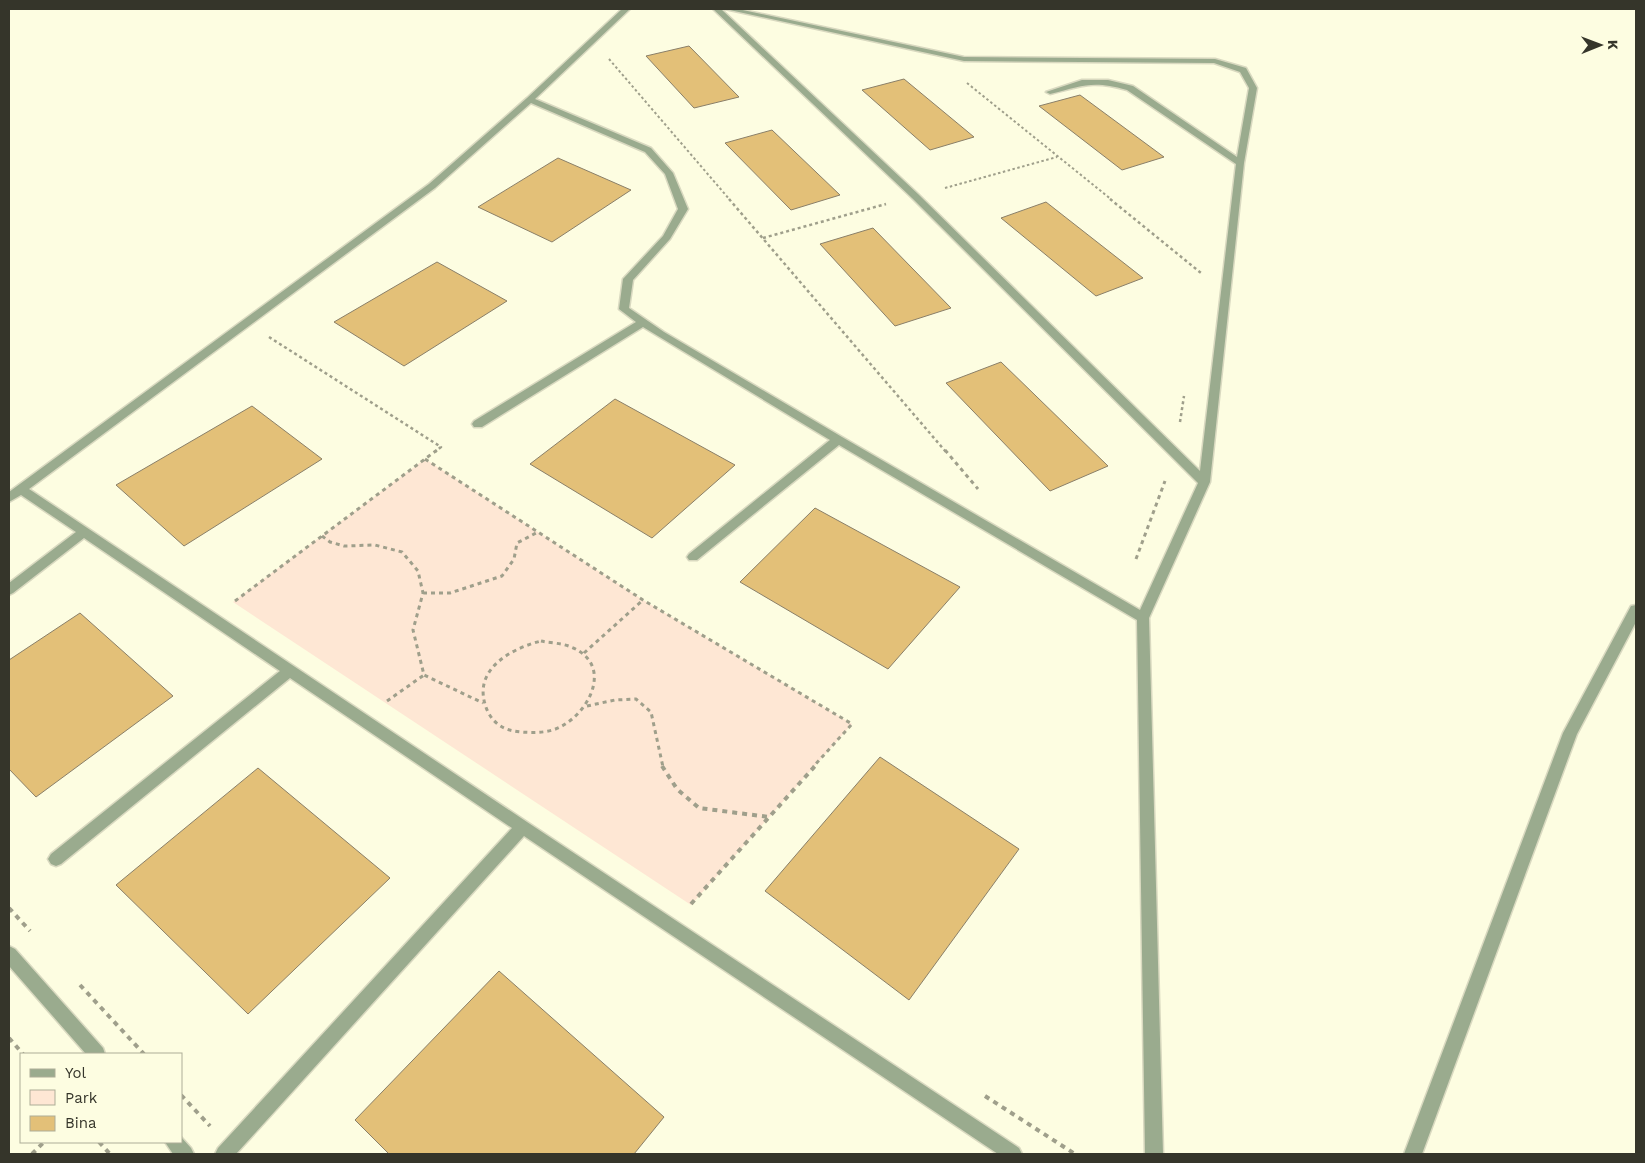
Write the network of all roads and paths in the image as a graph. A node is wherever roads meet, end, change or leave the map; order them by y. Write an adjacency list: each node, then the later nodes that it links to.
1 (626, 9): 7 (street)
2 (717, 9): 15 (street)
3 (729, 9): 8 (street)
4 (609, 59): 18 (path)
5 (960, 78): 9 (path)
6 (1050, 92): 8 (street)
7 (530, 100): 10 (street); 19 (street)
8 (1240, 163): 17 (street)
9 (1205, 265)
10 (643, 322): 13 (street); 14 (street)
11 (268, 337): 16 (path)
12 (1185, 389): 15 (path)
13 (478, 424)
14 (838, 440): 23 (street); 30 (street)
15 (1175, 455): 17 (street); 24 (path)
16 (424, 459): 21 (path); 22 (path)
17 (1204, 482): 30 (street)
18 (980, 491)
19 (15, 493): 20 (street)
20 (85, 530): 25 (street); 32 (street)
21 (538, 532): 26 (path); 27 (path)
22 (322, 536): 26 (path); 28 (path)
23 (693, 557)
24 (1136, 561)
25 (9, 590)
26 (423, 593): 33 (path)
27 (643, 600): 31 (path); 37 (path)
28 (241, 608)
29 (1636, 610): 56 (street)
30 (1142, 618): 55 (street)
31 (584, 654): 34 (path); 35 (path)
32 (290, 671): 38 (street); 39 (street)
33 (424, 675): 34 (path); 36 (path)
34 (482, 703): 35 (path)
35 (587, 706): 37 (path)
36 (393, 708)
37 (769, 817): 40 (path)
38 (522, 827): 52 (street); 53 (street)
39 (56, 859)
40 (683, 900)
41 (9, 954): 44 (street)
42 (9, 1038): 43 (path)
43 (22, 1053)
44 (96, 1053)
45 (983, 1095): 54 (path)
46 (43, 1143): 49 (path)
47 (100, 1143): 50 (path)
48 (175, 1143): 51 (street)
49 (32, 1154)
50 (110, 1154)
51 (185, 1154)
52 (224, 1154)
53 (1013, 1154)
54 (1075, 1154)
55 (1154, 1154)
56 (1413, 1154)

